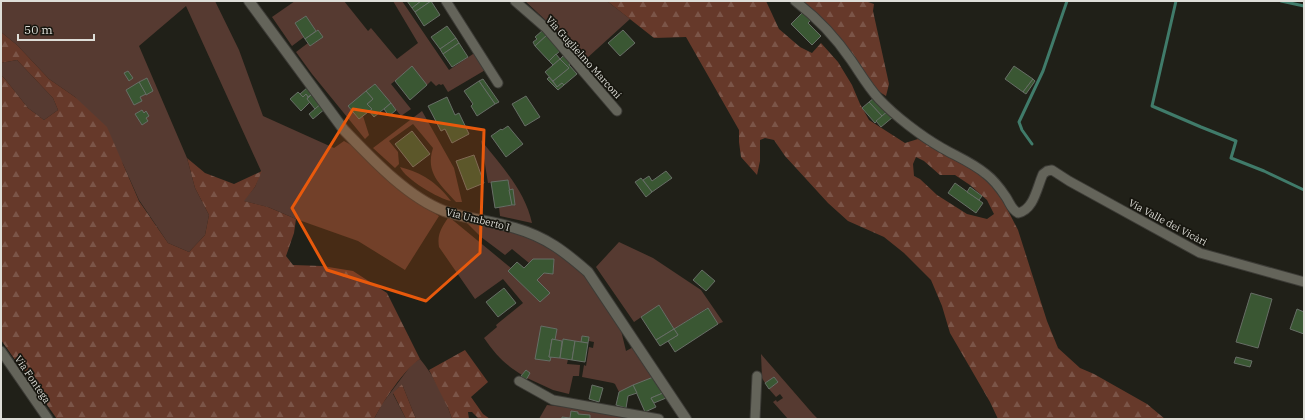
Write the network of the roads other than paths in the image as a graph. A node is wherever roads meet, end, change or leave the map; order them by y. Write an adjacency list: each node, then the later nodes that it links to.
1 (249, 1): 13 (main road, Via Umberto I)
2 (446, 1): 5 (street)
3 (515, 1): 6 (street, Via Guglielmo Marconi)
4 (794, 1): 7 (street, Via Valle dei Vicàri)
5 (498, 83)
6 (617, 111)
7 (1304, 282)
8 (1, 351): 11 (street, Via Fontega)
9 (757, 376): 14 (street)
10 (519, 381): 12 (street)
11 (48, 419)
12 (659, 419)
13 (686, 419)
14 (755, 419)

